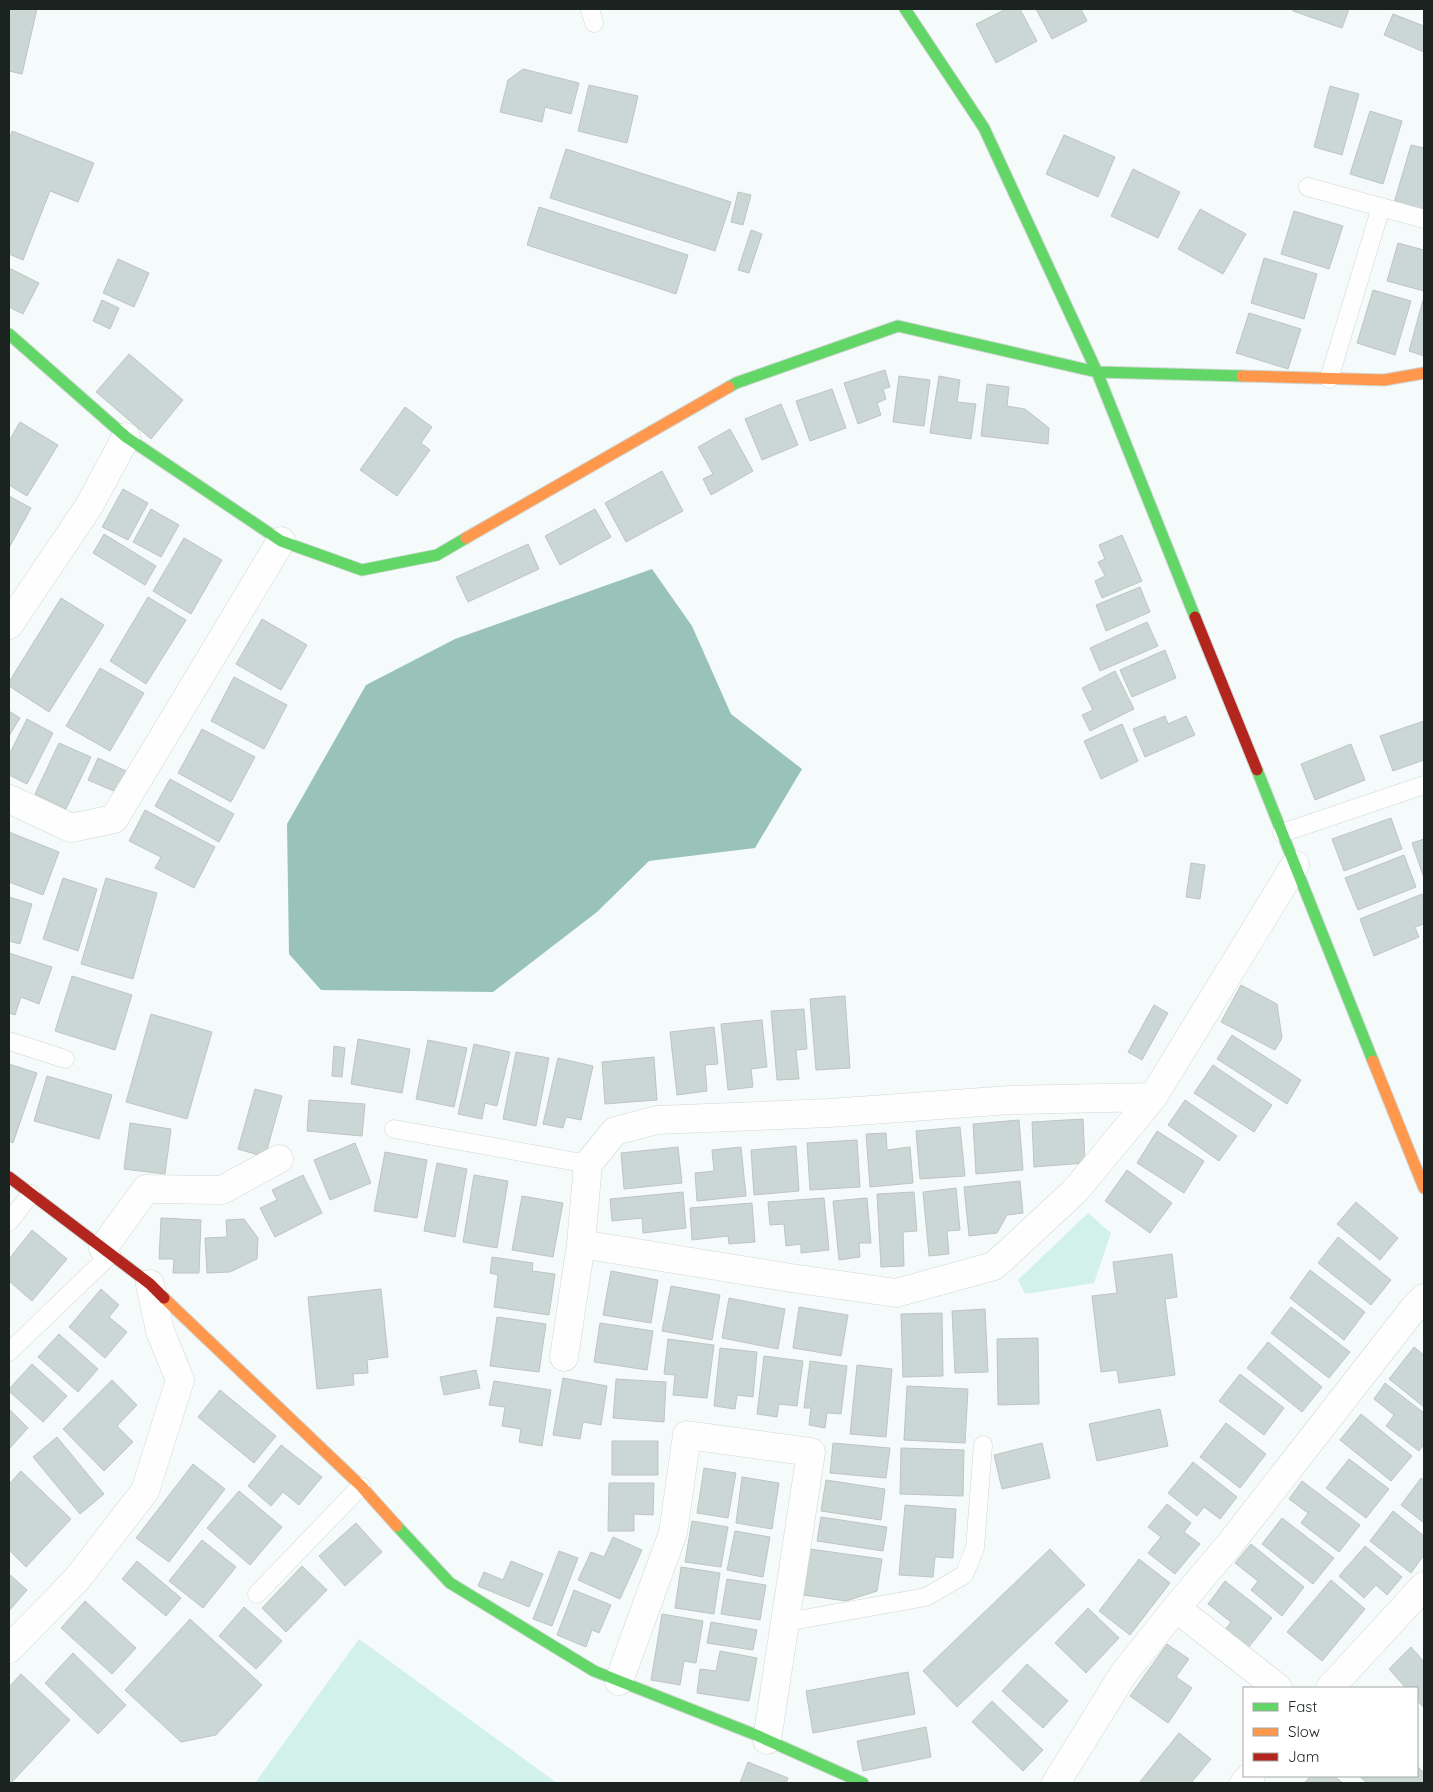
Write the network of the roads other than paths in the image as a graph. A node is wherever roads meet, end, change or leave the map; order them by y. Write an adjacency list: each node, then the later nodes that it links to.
1 (905, 9): 6 (street)
2 (1308, 186): 3 (lane)
3 (1381, 207): 4 (lane); 8 (lane)
4 (1424, 219)
5 (9, 334): 9 (street)
6 (1097, 372): 8 (street); 10 (street); 14 (street)
7 (1424, 373): 8 (street)
8 (1329, 379)
9 (126, 437): 10 (street); 11 (street)
10 (281, 541): 13 (street)
11 (9, 625)
12 (1424, 785): 14 (lane)
13 (9, 799)
14 (1282, 833): 15 (street)
15 (1295, 865): 18 (street); 23 (street)
16 (9, 1041): 17 (lane)
17 (65, 1059)
18 (1153, 1097): 21 (street); 26 (street)
19 (394, 1130): 21 (lane)
20 (279, 1159): 27 (street)
21 (588, 1164): 26 (street)
22 (9, 1177): 24 (street)
23 (1424, 1188)
24 (31, 1194): 25 (lane); 27 (street)
25 (9, 1222)
26 (582, 1244): 31 (street)
27 (107, 1251): 28 (street); 30 (lane)
28 (150, 1284): 33 (street); 38 (street)
29 (1424, 1298): 36 (street)
30 (9, 1352)
31 (564, 1357)
32 (984, 1445): 37 (lane)
33 (361, 1486): 35 (lane); 39 (street)
34 (1424, 1586): 41 (street)
35 (257, 1594)
36 (1176, 1608): 40 (street); 44 (street)
37 (786, 1622): 39 (street); 42 (street)
38 (9, 1649)
39 (619, 1681): 42 (street)
40 (1277, 1687)
41 (1331, 1687)
42 (767, 1740): 43 (street)
43 (863, 1783)
44 (1056, 1783)

